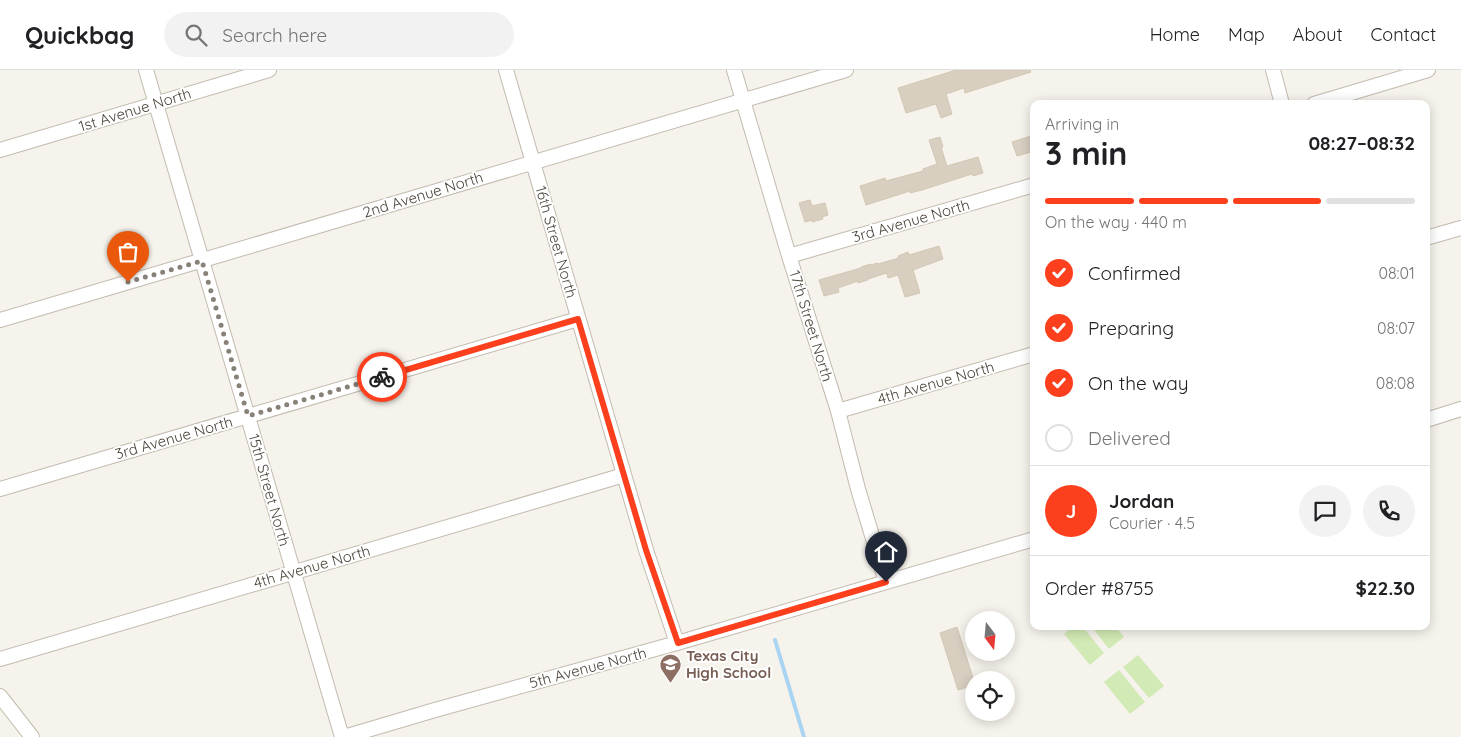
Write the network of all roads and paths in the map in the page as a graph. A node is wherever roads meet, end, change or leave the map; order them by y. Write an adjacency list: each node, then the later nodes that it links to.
1 (146, 70): 11 (street, 15th Street North)
2 (269, 70): 11 (street, 1st Avenue North)
3 (506, 70): 13 (street, 16th Street North)
4 (734, 70): 8 (street, 17th Street North)
5 (846, 70): 8 (street, 2nd Avenue North)
6 (1273, 70): 9 (street)
7 (1428, 70): 10 (street)
8 (743, 100): 13 (street, 2nd Avenue North); 17 (street, 17th Street North)
9 (1281, 100)
10 (1327, 100)
11 (156, 104): 12 (street, 1st Avenue North); 18 (street, 15th Street North)
12 (0, 150)
13 (532, 162): 18 (street, 2nd Avenue North); 19 (street, 16th Street North)
14 (1030, 186): 17 (street, 3rd Avenue North)
15 (1461, 228): 16 (street)
16 (1430, 237)
17 (789, 256): 23 (street, 17th Street North)
18 (202, 261): 20 (street, 2nd Avenue North); 24 (street, 15th Street North)
19 (578, 319): 24 (street, 3rd Avenue North); 26 (street, 16th Street North)
20 (0, 320)
21 (1030, 355): 23 (street, 4th Avenue North)
22 (1461, 409): 25 (street)
23 (838, 411): 30 (street, 17th Street North)
24 (248, 416): 27 (street, 3rd Avenue North); 29 (street, 15th Street North)
25 (1430, 419)
26 (624, 475): 29 (street, 4th Avenue North); 31 (street, 16th Street North)
27 (0, 489)
28 (1030, 539): 30 (street, 5th Avenue North)
29 (294, 573): 32 (street, 4th Avenue North); 35 (street, 15th Street North)
30 (886, 582): 31 (street, 5th Avenue North)
31 (678, 643): 35 (street, 5th Avenue North)
32 (0, 659)
33 (0, 696): 34 (street)
34 (32, 737)
35 (343, 737)

